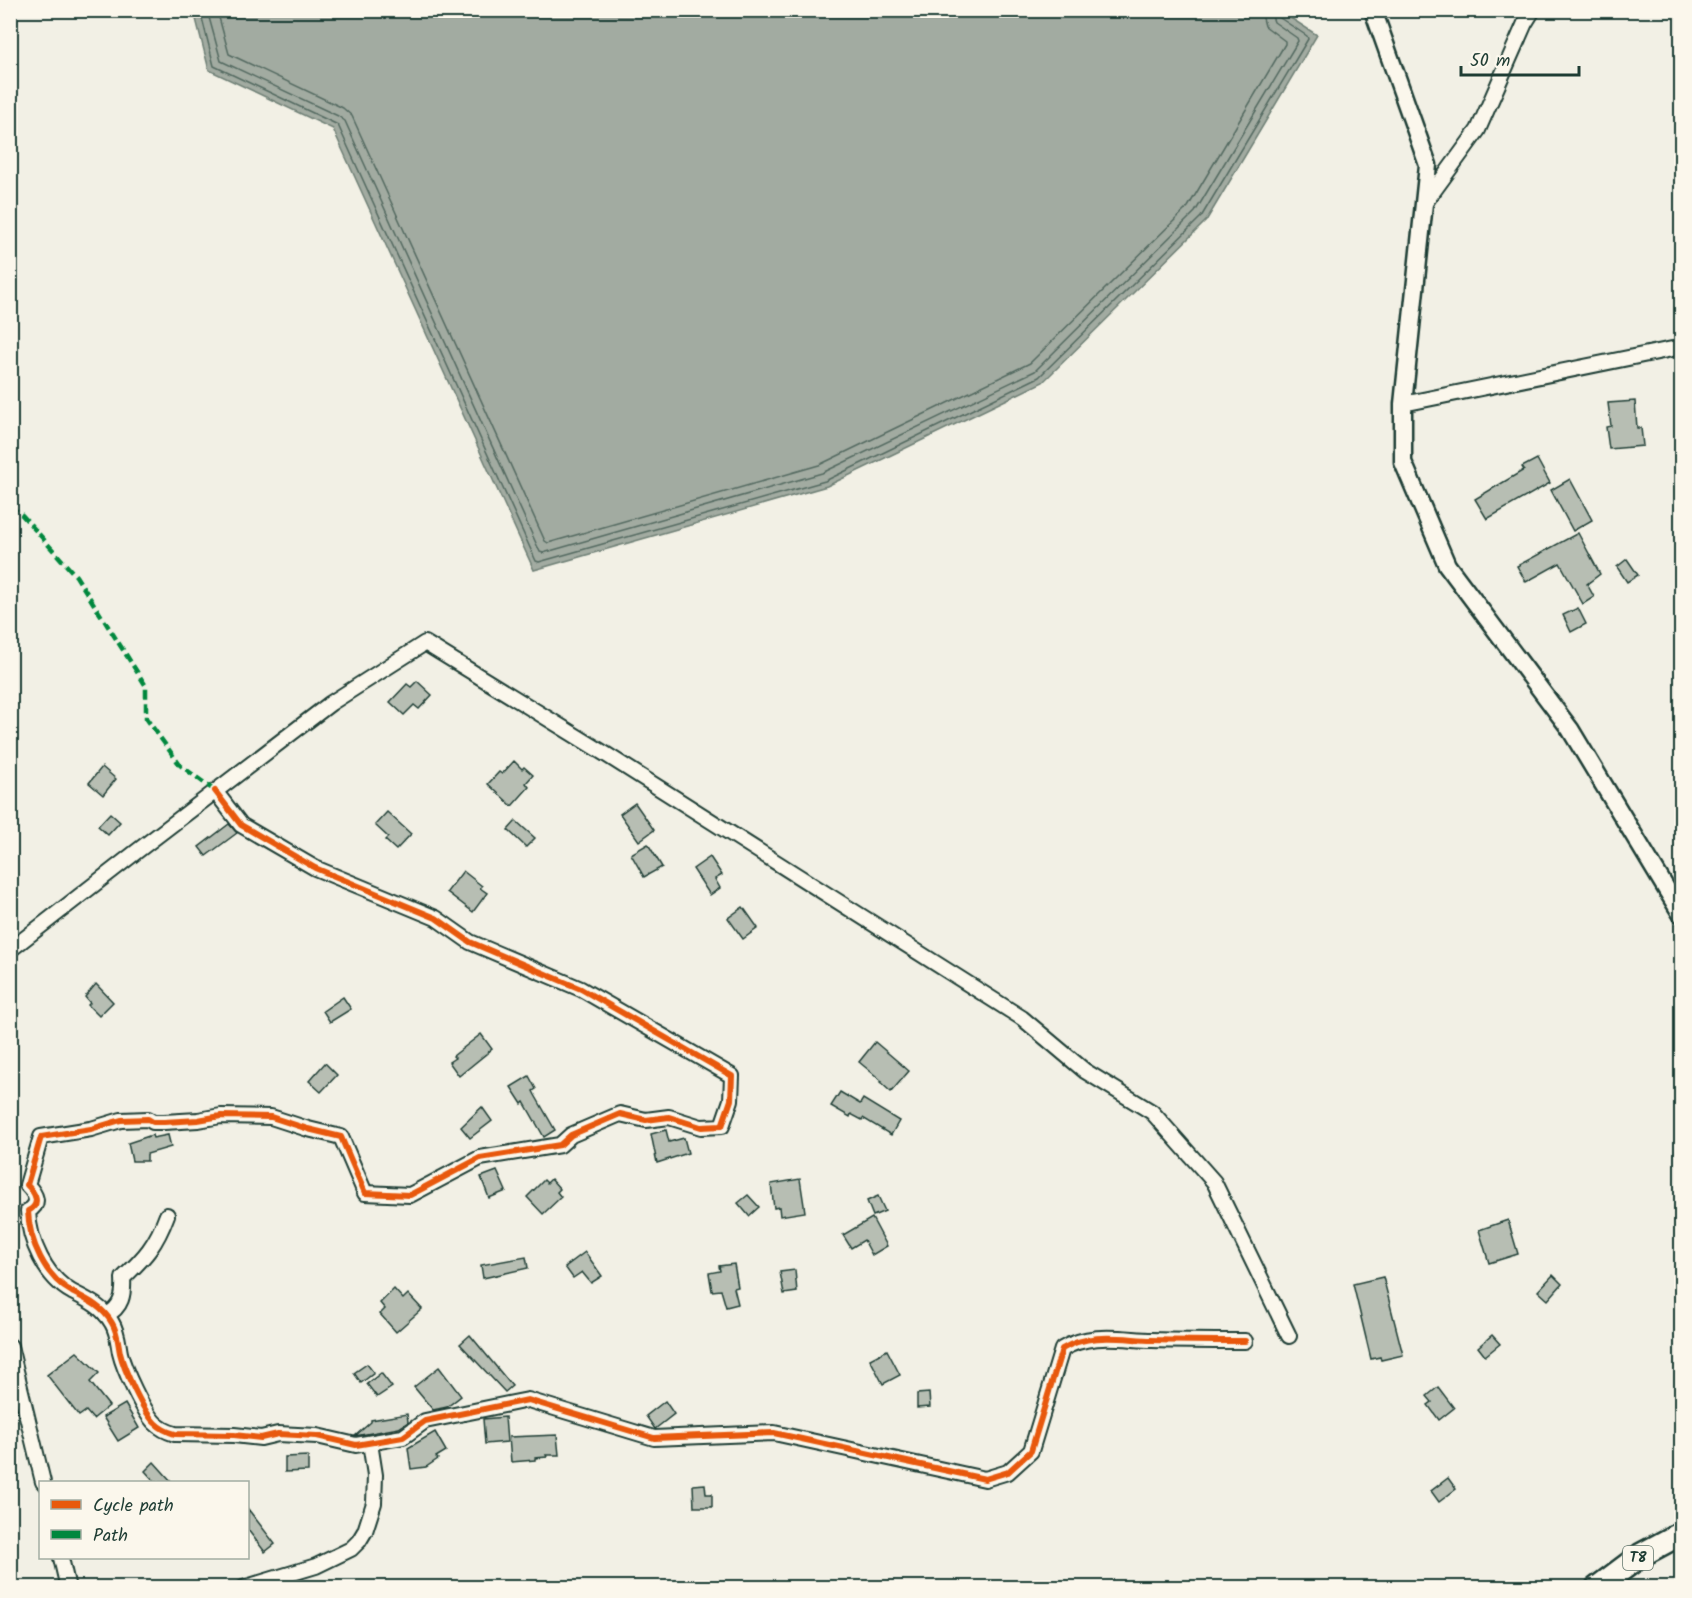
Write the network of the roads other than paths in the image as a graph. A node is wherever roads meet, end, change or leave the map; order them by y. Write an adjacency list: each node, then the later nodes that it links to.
1 (1373, 10): 3 (street)
2 (1533, 10): 3 (street)
3 (1424, 204): 5 (street)
4 (1682, 346): 5 (street)
5 (1402, 404): 7 (street)
6 (215, 791): 8 (street); 10 (street); 11 (street)
7 (1682, 915)
8 (10, 950)
9 (167, 1215): 10 (street)
10 (106, 1315): 14 (street)
11 (1289, 1336)
12 (1245, 1341): 14 (street)
13 (10, 1346): 15 (street)
14 (370, 1443): 19 (street)
15 (43, 1481)
16 (1682, 1533): 20 (highway, T8)
17 (61, 1559): 18 (street)
18 (68, 1587)
19 (243, 1587)
20 (1597, 1587)

